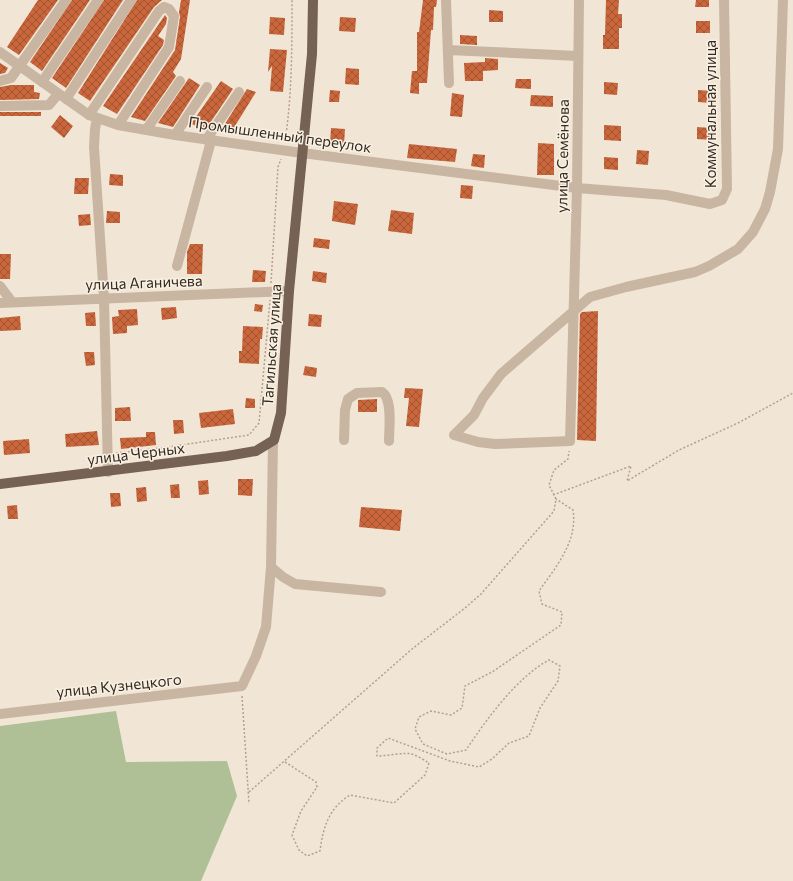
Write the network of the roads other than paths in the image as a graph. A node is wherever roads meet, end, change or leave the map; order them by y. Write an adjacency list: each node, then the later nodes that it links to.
1 (66, 0): 12 (street)
2 (98, 0): 15 (street)
3 (131, 0): 19 (street)
4 (313, 0): 26 (main road, Тагильская улица)
5 (446, 0): 9 (street)
6 (579, 0): 11 (street, улица Семёнова)
7 (724, 0): 27 (street, Коммунальная улица)
8 (783, 0): 34 (street)
9 (448, 50): 11 (street); 16 (street)
10 (0, 52): 12 (street, Промышленный переулок)
11 (578, 56): 27 (street, улица Семёнова)
12 (20, 66): 13 (street); 15 (street, Промышленный переулок)
13 (0, 81)
14 (180, 81): 23 (street)
15 (42, 82): 19 (street, Промышленный переулок)
16 (448, 83)
17 (207, 87): 24 (street)
18 (239, 92): 25 (street)
19 (62, 97): 20 (street); 21 (street, Промышленный переулок)
20 (0, 106)
21 (93, 116): 22 (street, Промышленный переулок); 22 (street); 31 (street)
22 (118, 125): 23 (street, Промышленный переулок)
23 (146, 130): 24 (street, Промышленный переулок)
24 (175, 136): 25 (street, Промышленный переулок)
25 (209, 140): 26 (street, Промышленный переулок); 28 (street)
26 (302, 153): 27 (street, Промышленный переулок); 30 (main road, Тагильская улица)
27 (577, 188): 34 (street, улица Семёнова)
28 (177, 266)
29 (0, 286): 32 (street)
30 (289, 291): 31 (street, улица Аганичева); 36 (main road, Тагильская улица)
31 (104, 298): 32 (street, улица Аганичева); 38 (street)
32 (12, 302): 33 (street, улица Аганичева)
33 (0, 303)
34 (572, 312): 34 (street, улица Семёнова)
35 (344, 440): 37 (street)
36 (273, 441): 38 (main road, улица Черных); 40 (street, Тагильская улица)
37 (389, 441)
38 (108, 472): 39 (main road, улица Черных)
39 (0, 484)
40 (271, 567): 41 (street); 42 (street, Тагильская улица)
41 (381, 592)
42 (242, 686): 43 (street, улица Кузнецкого)
43 (0, 714)

